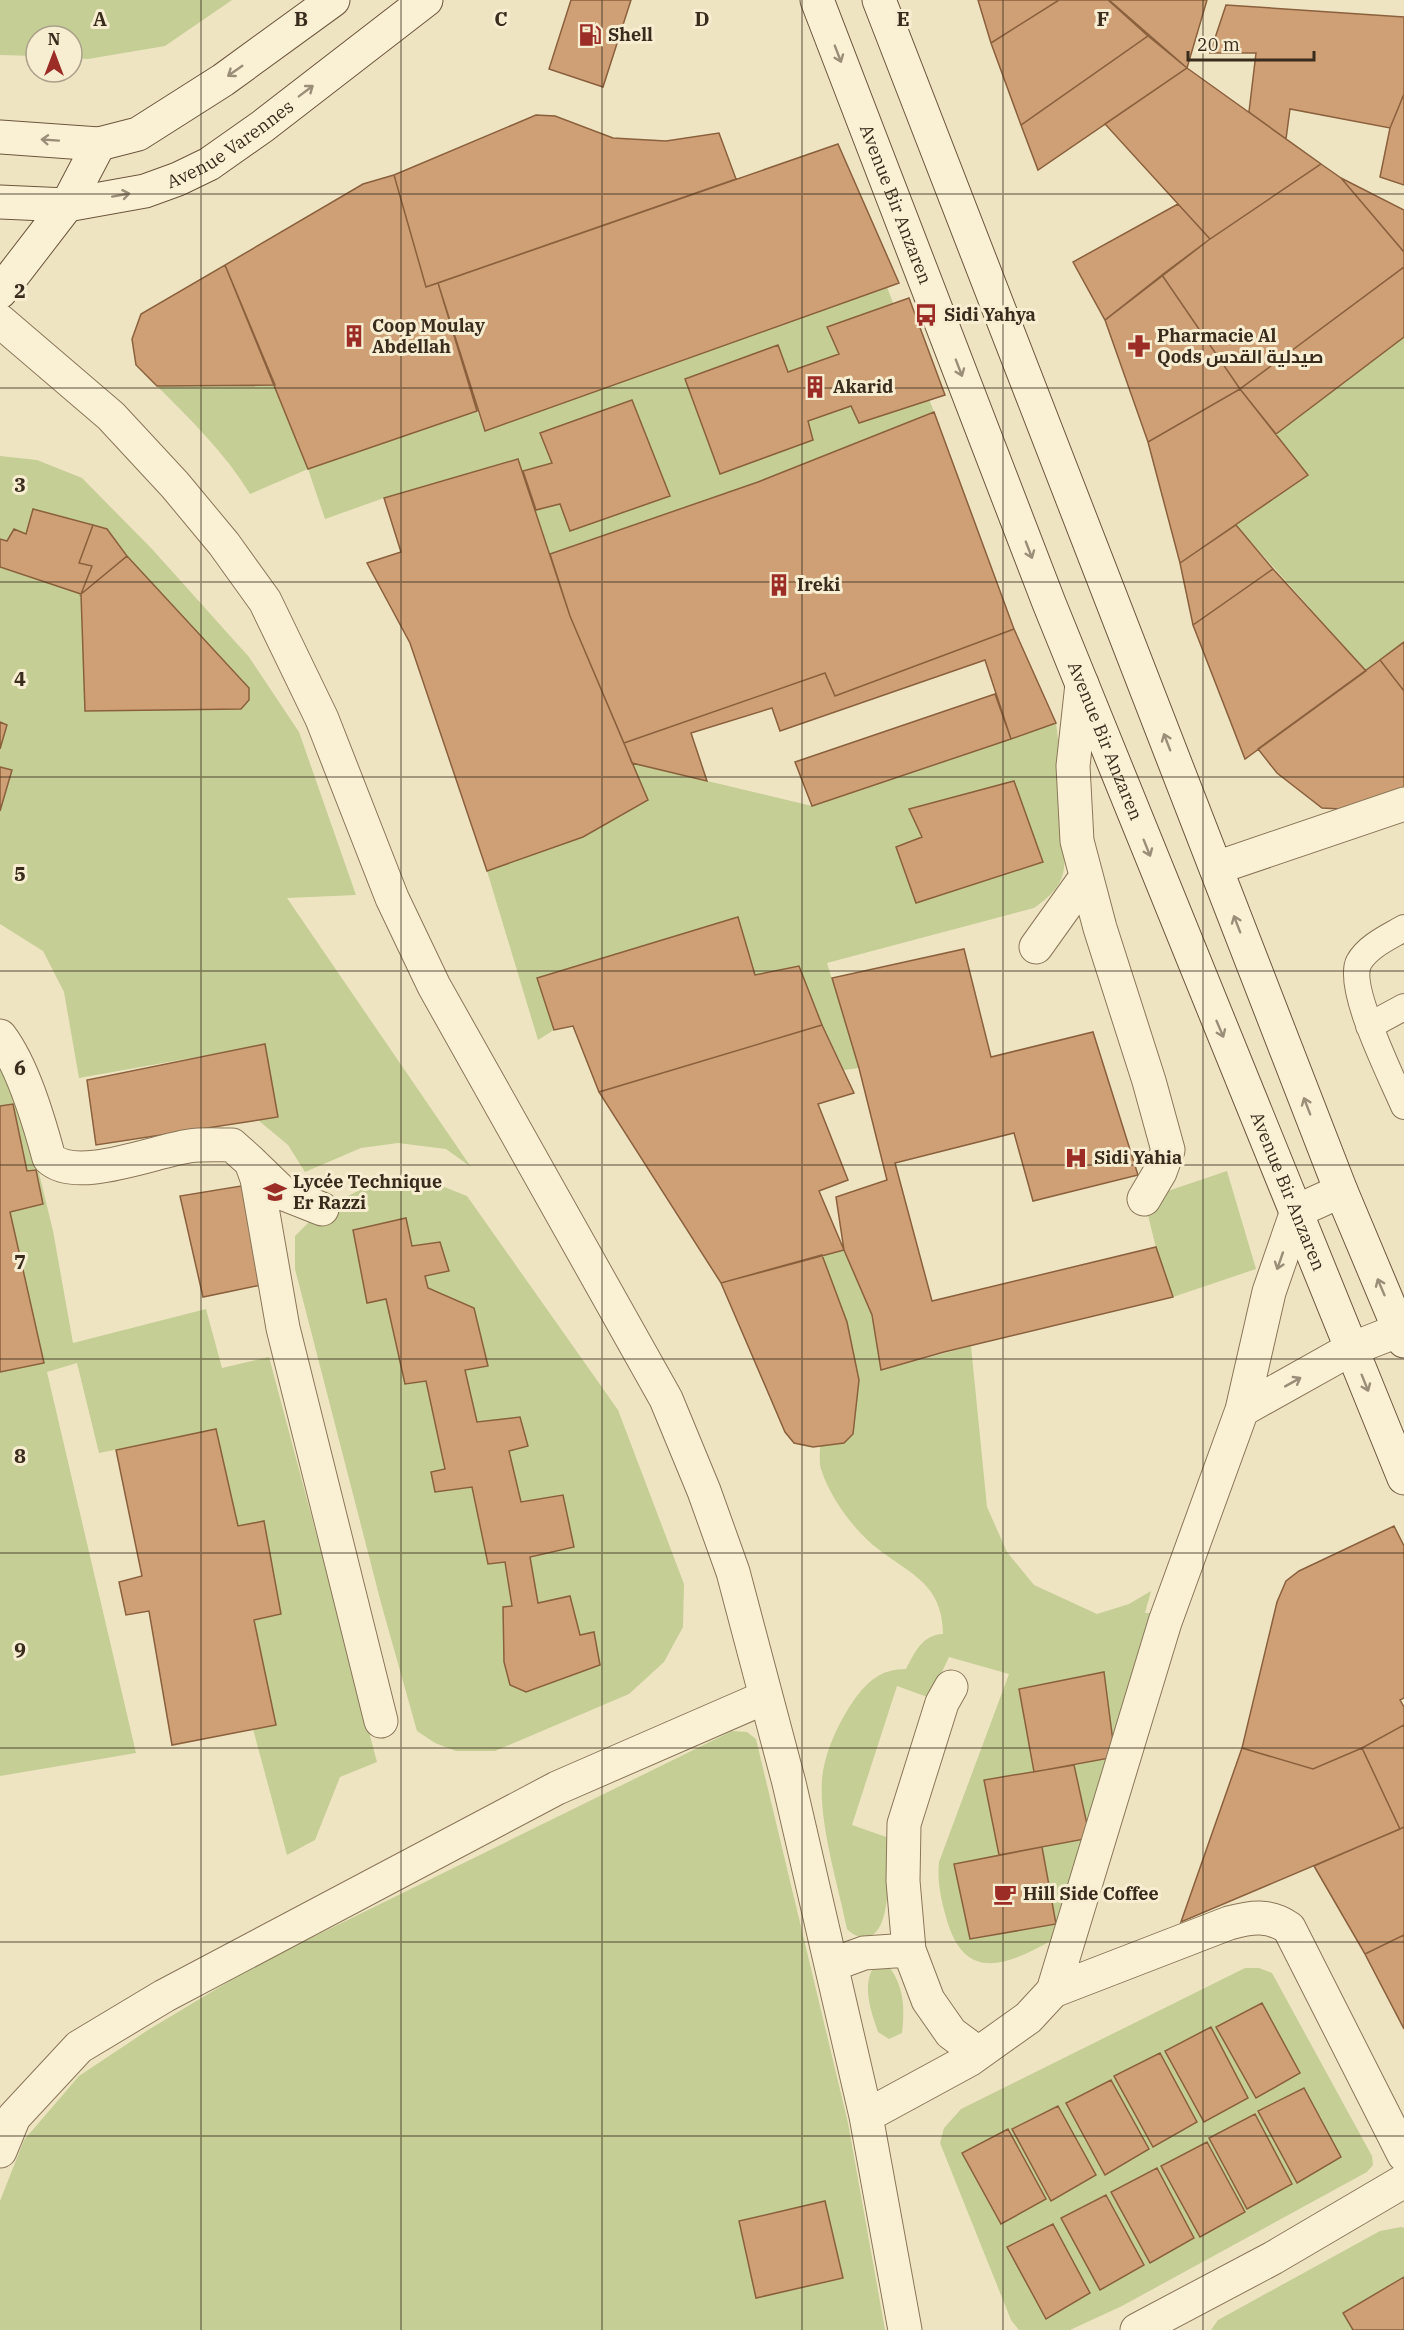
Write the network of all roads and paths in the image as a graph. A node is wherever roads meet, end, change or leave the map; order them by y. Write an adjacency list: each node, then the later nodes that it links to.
1 (333, 0): 6 (street, one-way to 6)
2 (426, 0): 8 (street, Avenue Varennes, one-way to 2)
3 (817, 0): 11 (street, Avenue Bir Anzaren, one-way to 11)
4 (879, 0): 13 (street, one-way to 4)
5 (0, 137): 6 (street, one-way to 5)
6 (99, 144): 8 (street)
7 (0, 202): 8 (street, Avenue Varennes)
8 (67, 205): 9 (street)
9 (0, 292)
10 (0, 321): 31 (street)
11 (1082, 684): 14 (street); 25 (street, Avenue Bir Anzaren, one-way to 25)
12 (1404, 804): 13 (street)
13 (1216, 868): 22 (street, one-way to 13)
14 (1086, 877): 16 (street); 23 (street)
15 (1404, 928): 18 (lane)
16 (1036, 947)
17 (1404, 1007): 18 (lane)
18 (1369, 1026): 20 (lane)
19 (0, 1036): 21 (street)
20 (1404, 1106)
21 (251, 1162): 24 (street); 32 (street)
22 (1341, 1191): 25 (street); 26 (street, one-way to 22)
23 (1144, 1199)
24 (322, 1209)
25 (1297, 1211): 27 (street, Avenue Bir Anzaren); 28 (street, one-way to 28)
26 (1402, 1335): 27 (street)
27 (1351, 1349): 28 (street, one-way to 27); 29 (street, Avenue Bir Anzaren, one-way to 29)
28 (1242, 1410): 35 (street)
29 (1404, 1478)
30 (951, 1687): 33 (street)
31 (766, 1697): 34 (street); 38 (street)
32 (381, 1721)
33 (909, 1950): 34 (street); 36 (street)
34 (831, 1965): 37 (street)
35 (1053, 1991): 36 (street); 39 (street)
36 (978, 2053): 37 (street)
37 (866, 2116): 42 (street)
38 (0, 2151)
39 (1404, 2155)
40 (1404, 2181): 41 (street)
41 (1141, 2329)
42 (905, 2330)

